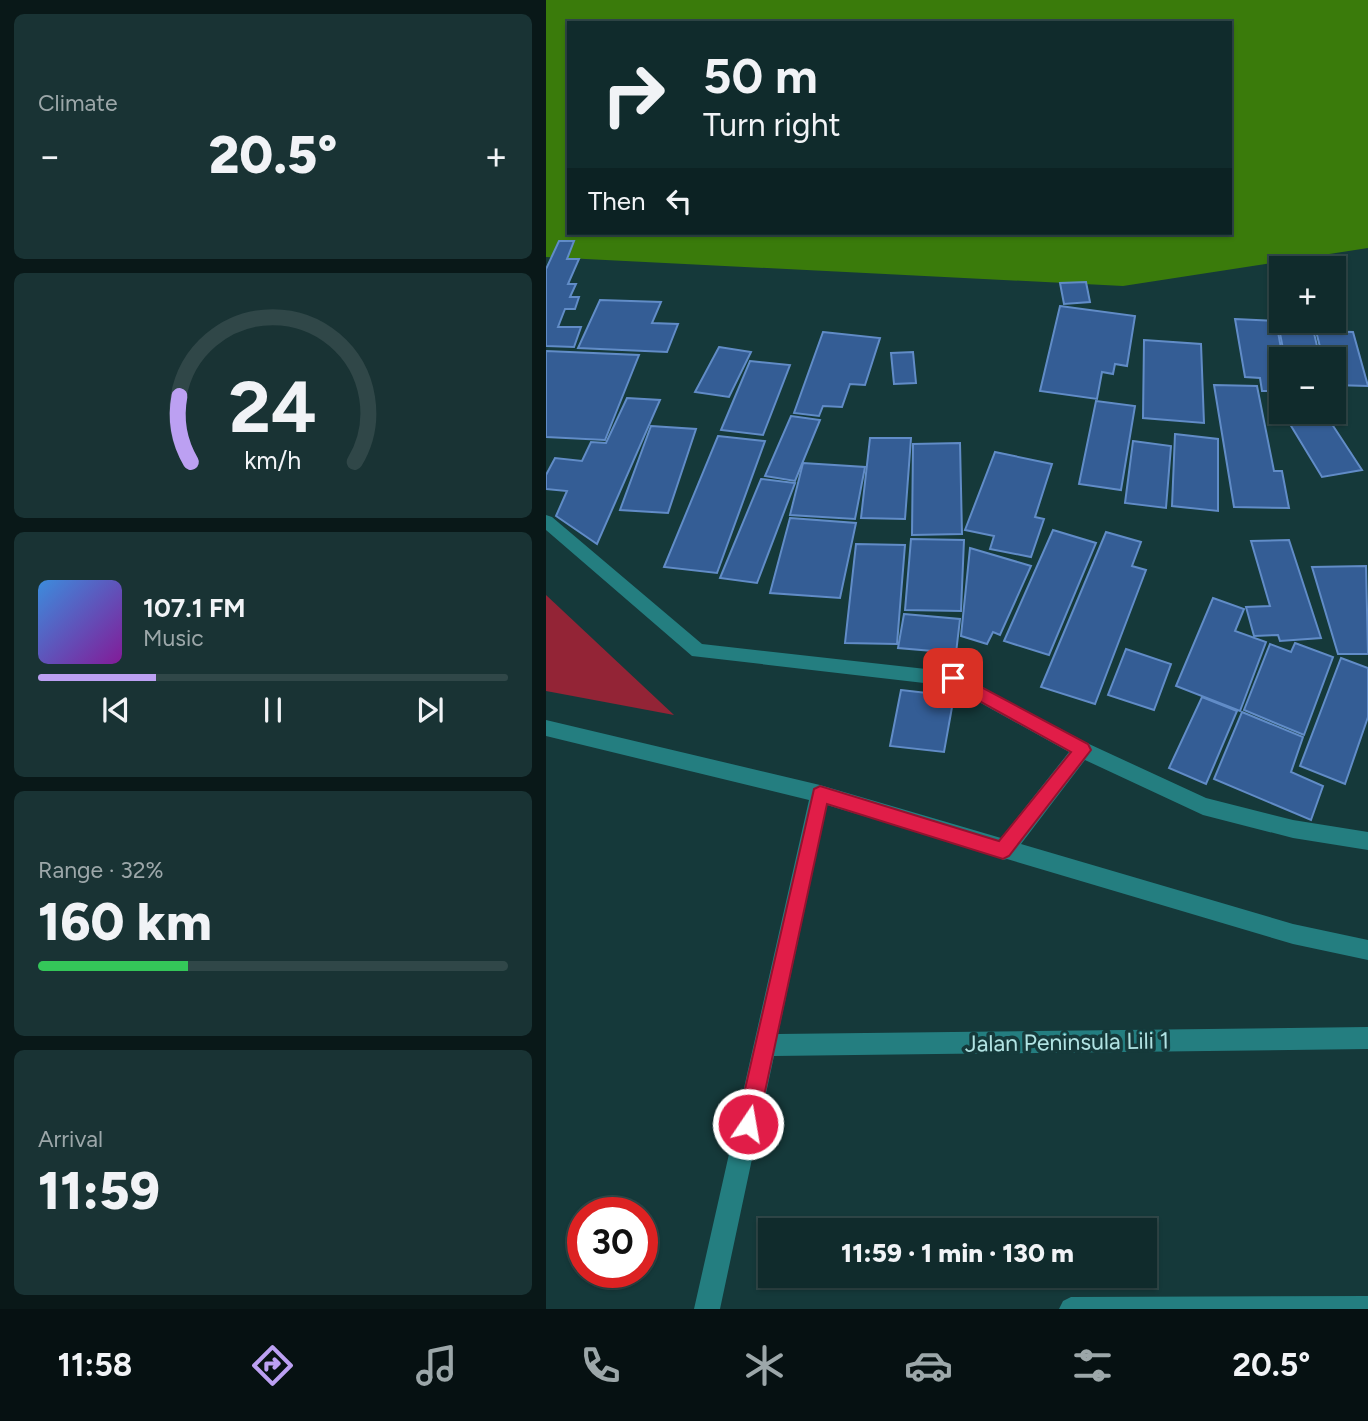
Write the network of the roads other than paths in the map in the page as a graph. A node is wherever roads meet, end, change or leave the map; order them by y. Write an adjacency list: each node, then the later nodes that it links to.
1 (546, 522): 3 (street)
2 (546, 728): 4 (street)
3 (1082, 750): 5 (street); 6 (street)
4 (820, 794): 6 (street); 9 (street)
5 (1368, 841)
6 (1003, 850): 7 (street)
7 (1368, 950)
8 (1368, 1038): 9 (street, Jalan Peninsula Lili 1)
9 (765, 1045): 11 (street)
10 (1368, 1307): 12 (lane)
11 (707, 1309)
12 (1071, 1309)

